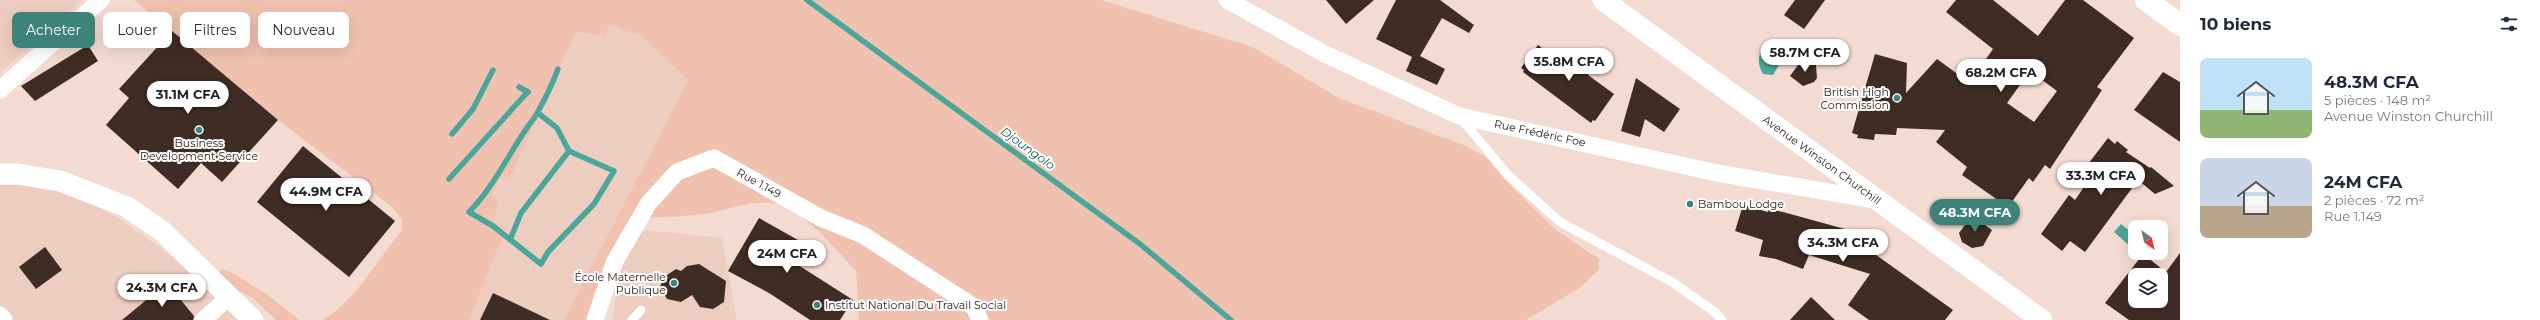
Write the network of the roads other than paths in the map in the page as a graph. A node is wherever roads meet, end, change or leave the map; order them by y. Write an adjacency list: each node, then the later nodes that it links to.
1 (101, 0): 6 (street)
2 (1227, 0): 7 (street, Rue Frédéric Foe)
3 (1603, 0): 9 (street, Avenue Winston Churchill)
4 (2146, 0): 5 (main road)
5 (2180, 25)
6 (0, 90)
7 (1459, 116): 9 (street, Rue Frédéric Foe); 19 (lane)
8 (0, 174): 10 (street)
9 (1876, 200): 20 (street, Avenue Winston Churchill)
10 (230, 296): 14 (street); 15 (street)
11 (641, 310): 17 (lane)
12 (0, 315): 13 (street)
13 (4, 320)
14 (203, 320)
15 (253, 320)
16 (595, 320): 18 (street, Rue 1.149)
17 (632, 320)
18 (980, 320)
19 (1722, 320)
20 (2042, 320)

